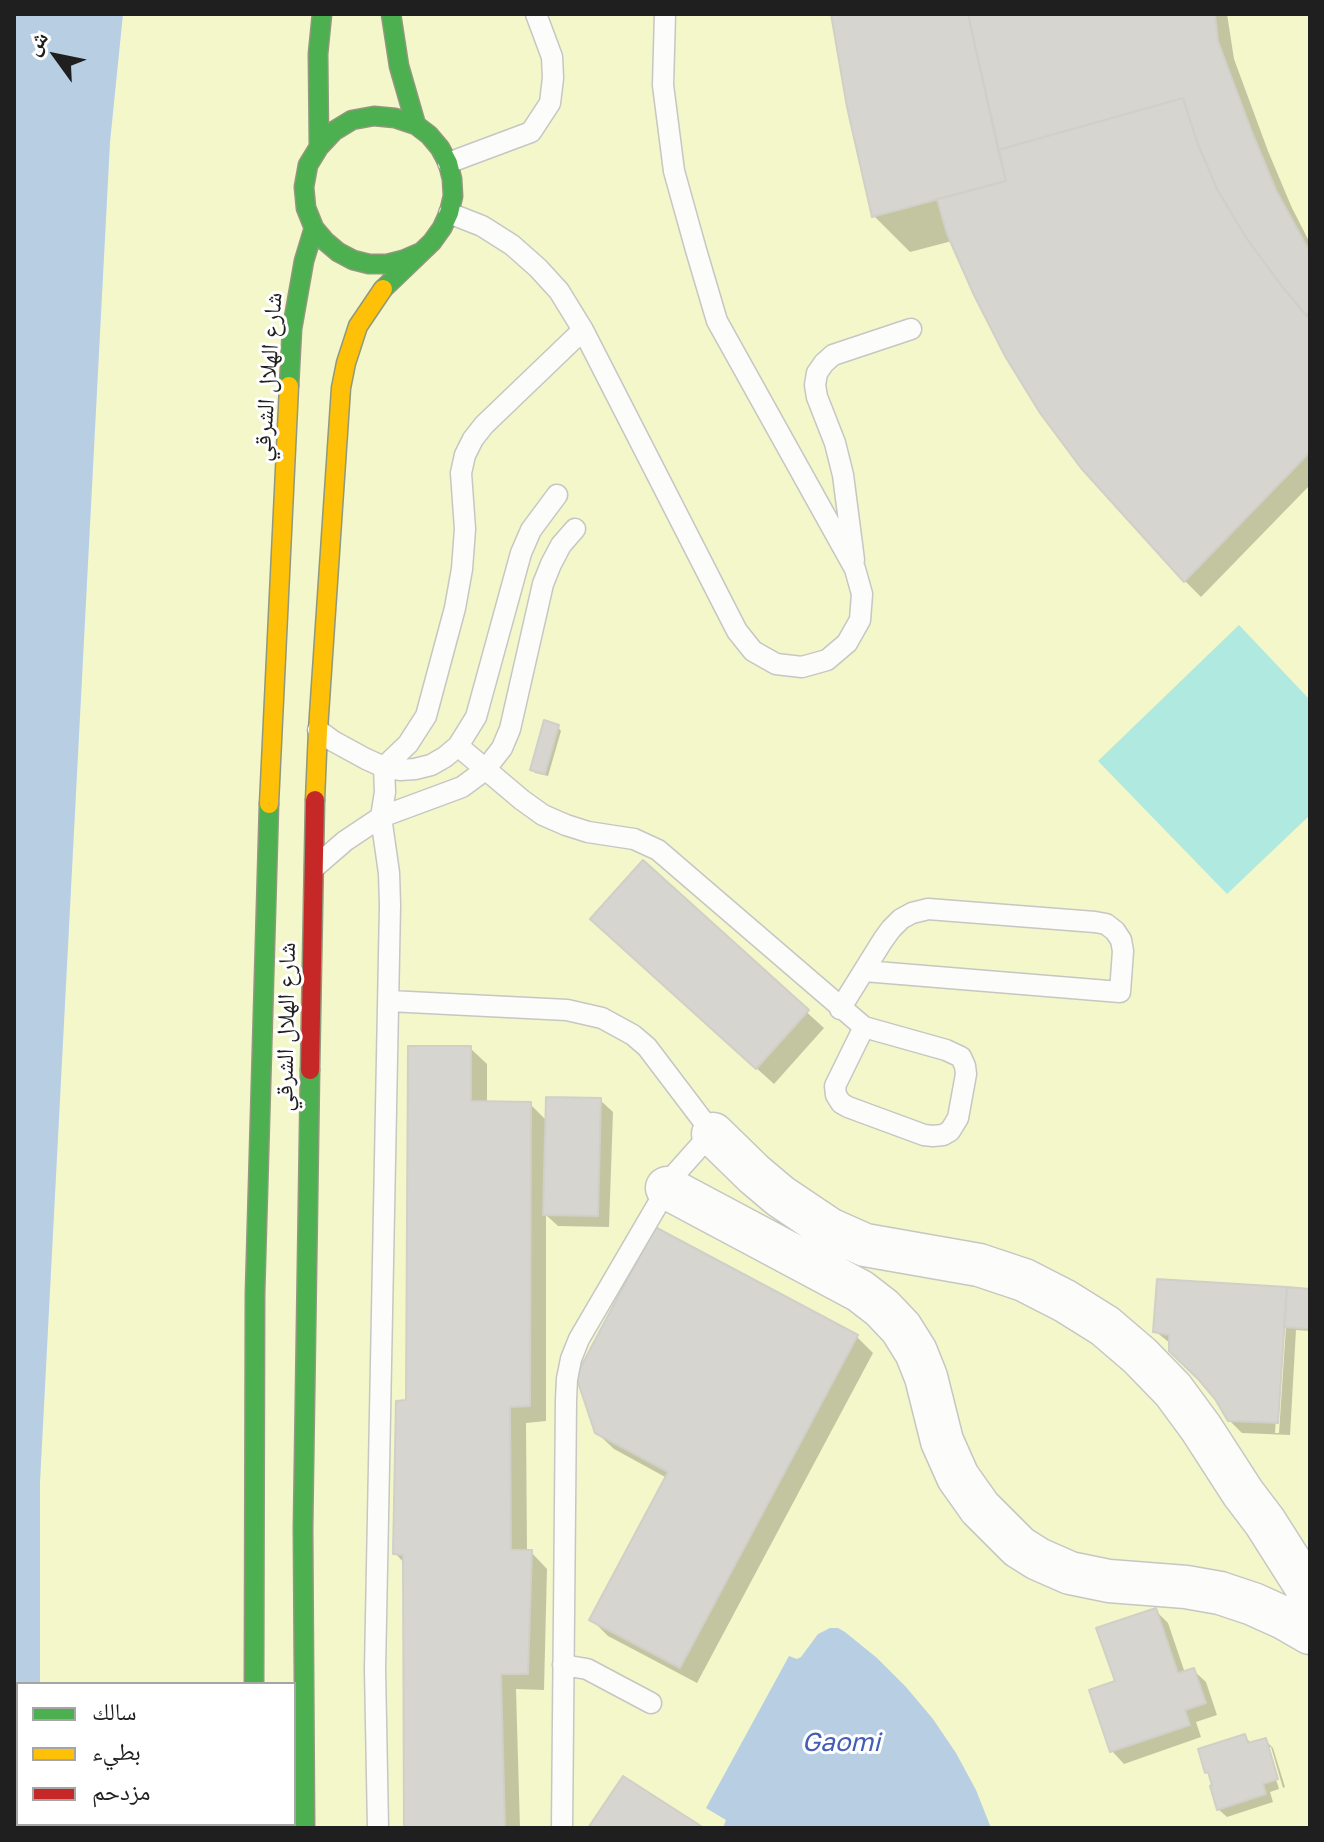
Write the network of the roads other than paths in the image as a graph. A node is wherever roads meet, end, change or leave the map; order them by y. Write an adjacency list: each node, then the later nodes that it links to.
1 (322, 14): 6 (main road)
2 (391, 14): 5 (main road)
3 (536, 14): 7 (lane)
4 (665, 14): 15 (lane)
5 (416, 125): 6 (main road); 7 (main road)
6 (319, 147): 9 (main road)
7 (448, 163): 8 (main road)
8 (449, 213): 10 (main road); 12 (lane)
9 (314, 228): 10 (main road); 33 (main road, شارع الهلال الشرقي)
10 (419, 253): 16 (main road, شارع الهلال الشرقي)
11 (911, 329): 15 (lane)
12 (583, 330): 15 (lane); 18 (lane)
13 (557, 495): 17 (lane)
14 (575, 529): 19 (lane)
15 (855, 569)
16 (318, 730): 18 (lane); 21 (main road, شارع الهلال الشرقي)
17 (458, 746): 18 (lane); 19 (lane)
18 (384, 767): 20 (lane)
19 (485, 770): 20 (lane); 24 (lane)
20 (381, 817): 21 (lane); 23 (lane)
21 (313, 870): 35 (main road, شارع الهلال الشرقي)
22 (864, 971): 22 (lane); 24 (lane)
23 (389, 1001): 26 (lane); 36 (lane)
24 (840, 1009): 25 (lane)
25 (864, 1027): 25 (lane)
26 (713, 1134): 27 (lane); 28 (street)
27 (667, 1188): 29 (street); 32 (lane)
28 (808, 1216): 29 (street); 30 (street)
29 (789, 1254): 31 (street)
30 (1310, 1593)
31 (1310, 1633)
32 (563, 1665): 34 (lane); 37 (lane)
33 (254, 1682)
34 (651, 1703)
35 (305, 1828)
36 (378, 1828)
37 (562, 1828)

